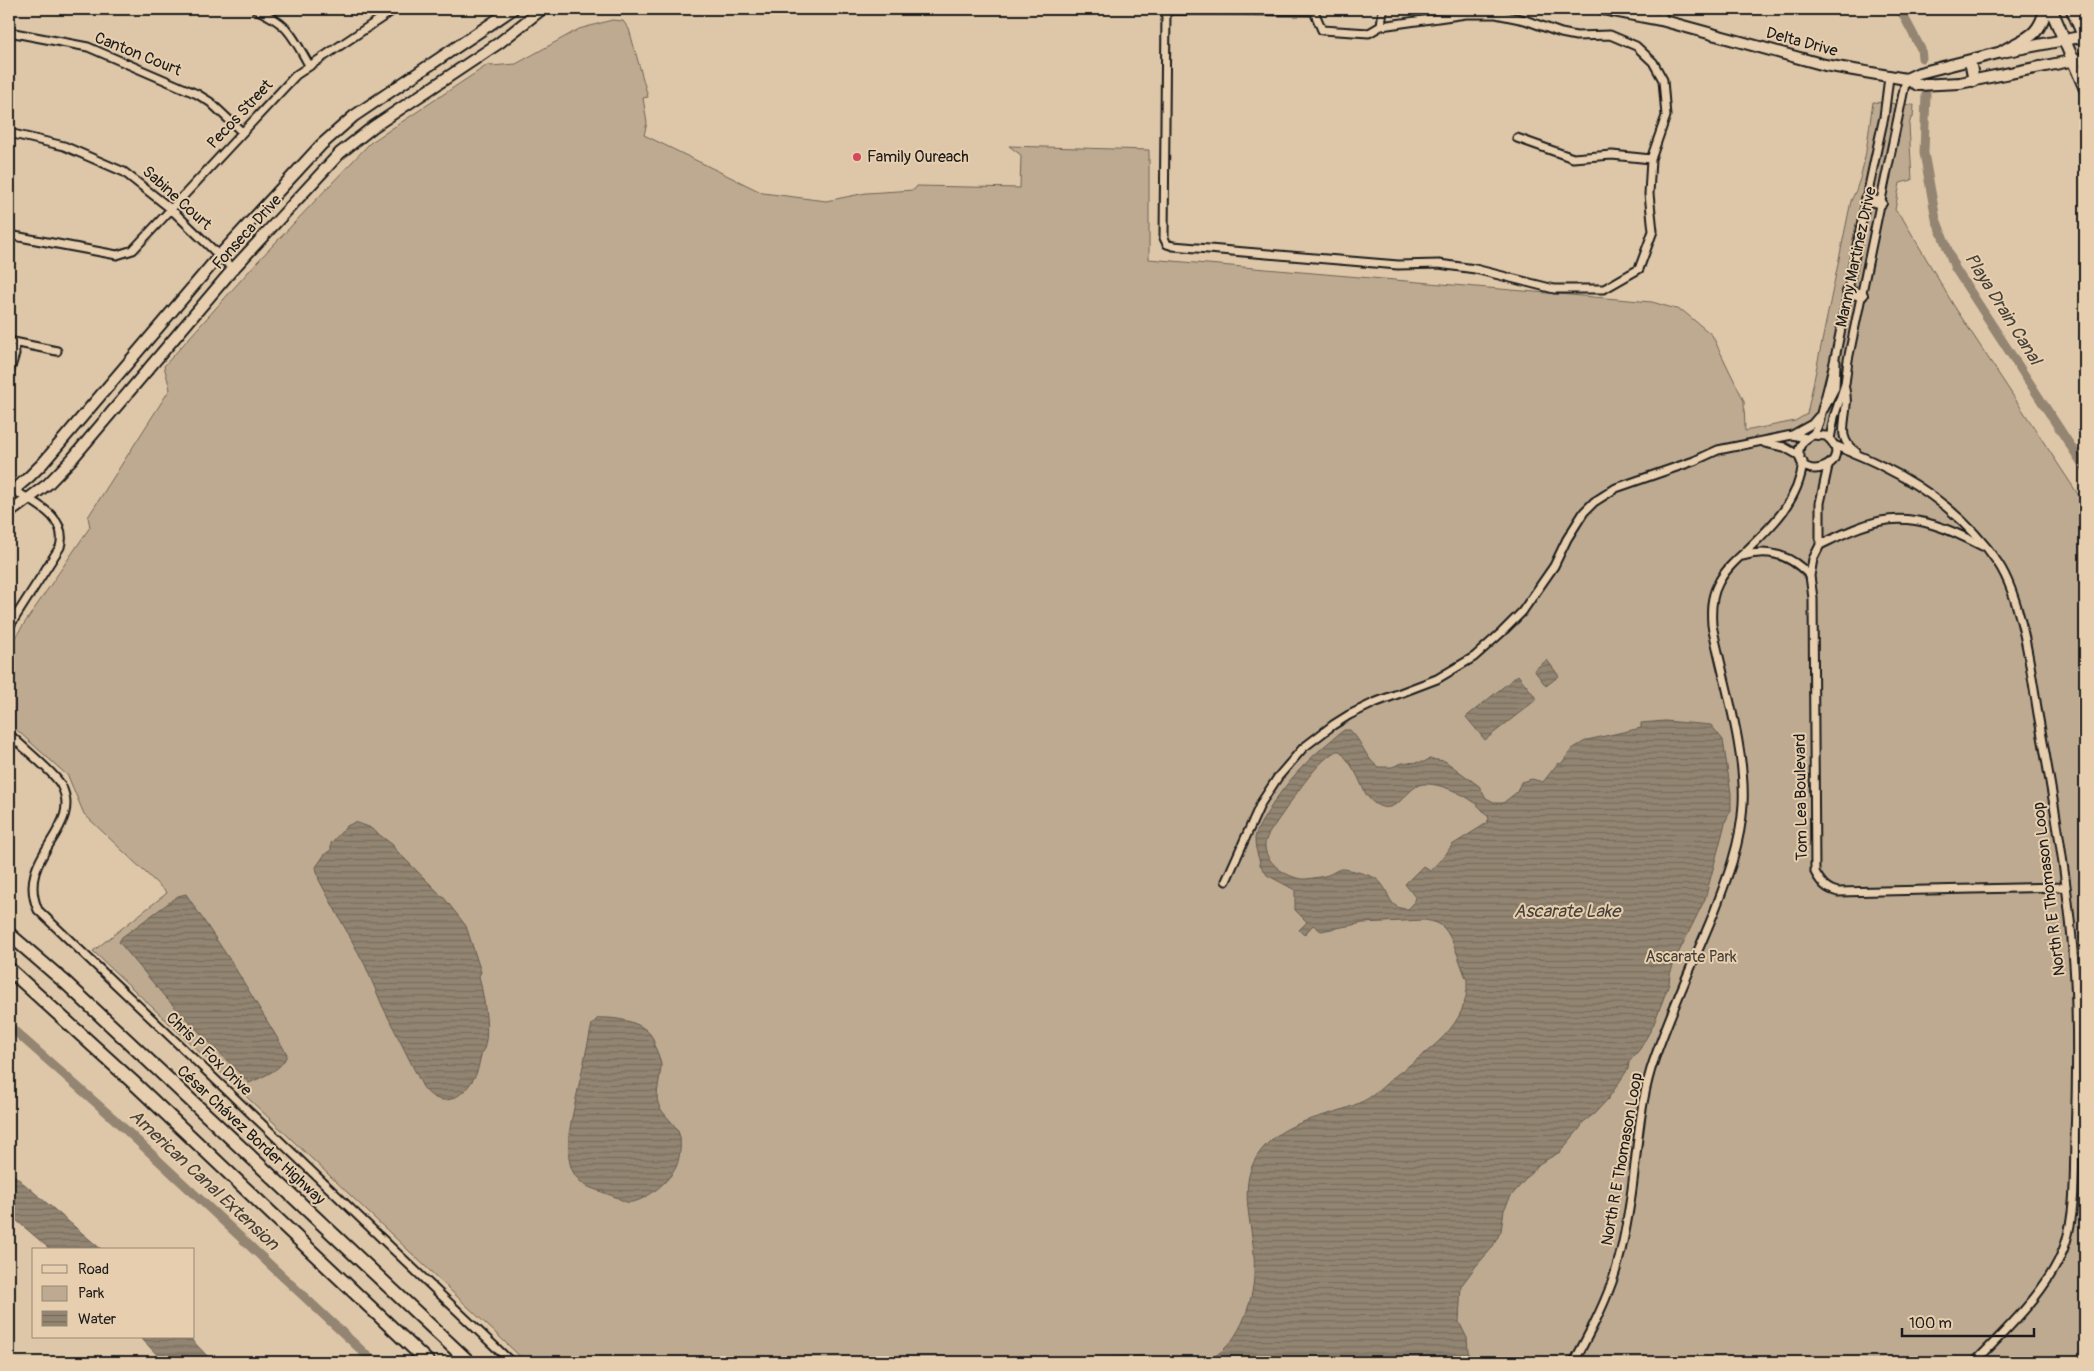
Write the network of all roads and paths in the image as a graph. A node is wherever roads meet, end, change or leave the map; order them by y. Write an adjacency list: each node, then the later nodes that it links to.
1 (254, 9): 22 (street)
2 (395, 9): 22 (street, Pecos Street)
3 (513, 9): 35 (main road, Fonseca Drive)
4 (542, 9): 36 (main road, Fonseca Drive)
5 (1383, 9): 14 (street)
6 (1603, 9): 13 (main road, Delta Drive)
7 (1663, 9): 13 (street)
8 (2046, 9): 18 (main road)
9 (2052, 9): 17 (main road)
10 (2072, 9): 16 (main road)
11 (1166, 10): 12 (street); 30 (street)
12 (1313, 10): 14 (street)
13 (1661, 20): 23 (main road, Delta Drive)
14 (1381, 26): 30 (street)
15 (9, 32): 27 (street, Canton Court)
16 (2085, 37): 17 (main road, Delta Drive)
17 (2064, 40): 18 (main road, Delta Drive); 20 (main road)
18 (2002, 52): 21 (main road, Delta Drive)
19 (2085, 58): 20 (main road, Delta Drive)
20 (2073, 60): 25 (main road, Delta Drive); 26 (main road)
21 (1970, 61): 24 (main road, Delta Drive); 25 (main road)
22 (309, 65): 27 (street, Pecos Street)
23 (1890, 77): 24 (main road, Delta Drive); 31 (street, Manny Martinez Drive)
24 (1906, 79): 25 (main road, Delta Drive); 32 (street, Manny Martinez Drive)
25 (1974, 81)
26 (2085, 88)
27 (242, 132): 33 (street, Pecos Street)
28 (9, 133): 33 (street, Sabine Court)
29 (1517, 138): 30 (street)
30 (1651, 159)
31 (1866, 200): 32 (main road); 37 (street, Manny Martinez Drive)
32 (1882, 203): 38 (street, Manny Martinez Drive)
33 (171, 209): 34 (street, Pecos Street); 35 (street, Sabine Court)
34 (9, 236)
35 (219, 256): 36 (street, Sabine Court); 51 (main road, Fonseca Drive)
36 (233, 270): 52 (main road, Fonseca Drive)
37 (1848, 292): 38 (main road); 43 (street, Manny Martinez Drive)
38 (1862, 295): 42 (street, Manny Martinez Drive)
39 (11, 342): 40 (street); 41 (street)
40 (58, 351)
41 (9, 374)
42 (1845, 384): 47 (street, Manny Martinez Drive); 48 (street)
43 (1822, 412): 44 (street); 45 (street, Manny Martinez Drive)
44 (1792, 435): 45 (street); 46 (street)
45 (1809, 436): 47 (street); 49 (street)
46 (1762, 442): 49 (street); 60 (street)
47 (1832, 442): 48 (street, North R E Thomason Loop); 50 (street)
48 (1865, 458): 55 (street, North R E Thomason Loop)
49 (1801, 459): 50 (street); 56 (street, North R E Thomason Loop)
50 (1828, 466): 54 (street, Tom Lea Boulevard)
51 (10, 491): 52 (street)
52 (28, 500): 53 (main road, Fonseca Drive); 58 (street)
53 (9, 513)
54 (1820, 545): 55 (street); 57 (street, Tom Lea Boulevard)
55 (1986, 549): 61 (street, North R E Thomason Loop)
56 (1740, 557): 57 (street); 71 (street, North R E Thomason Loop)
57 (1810, 576): 61 (street, Tom Lea Boulevard)
58 (9, 627)
59 (9, 734): 70 (street, Chris P Fox Drive)
60 (1226, 881)
61 (2065, 887): 72 (street, North R E Thomason Loop)
62 (9, 923): 66 (highway)
63 (9, 934): 66 (highway, César Chávez Border Highway)
64 (9, 969): 67 (highway)
65 (9, 977): 67 (highway)
66 (66, 983): 69 (highway, César Chávez Border Highway)
67 (51, 1006): 68 (highway)
68 (428, 1362)
69 (469, 1362)
70 (511, 1362)
71 (1574, 1362)
72 (1975, 1362)

